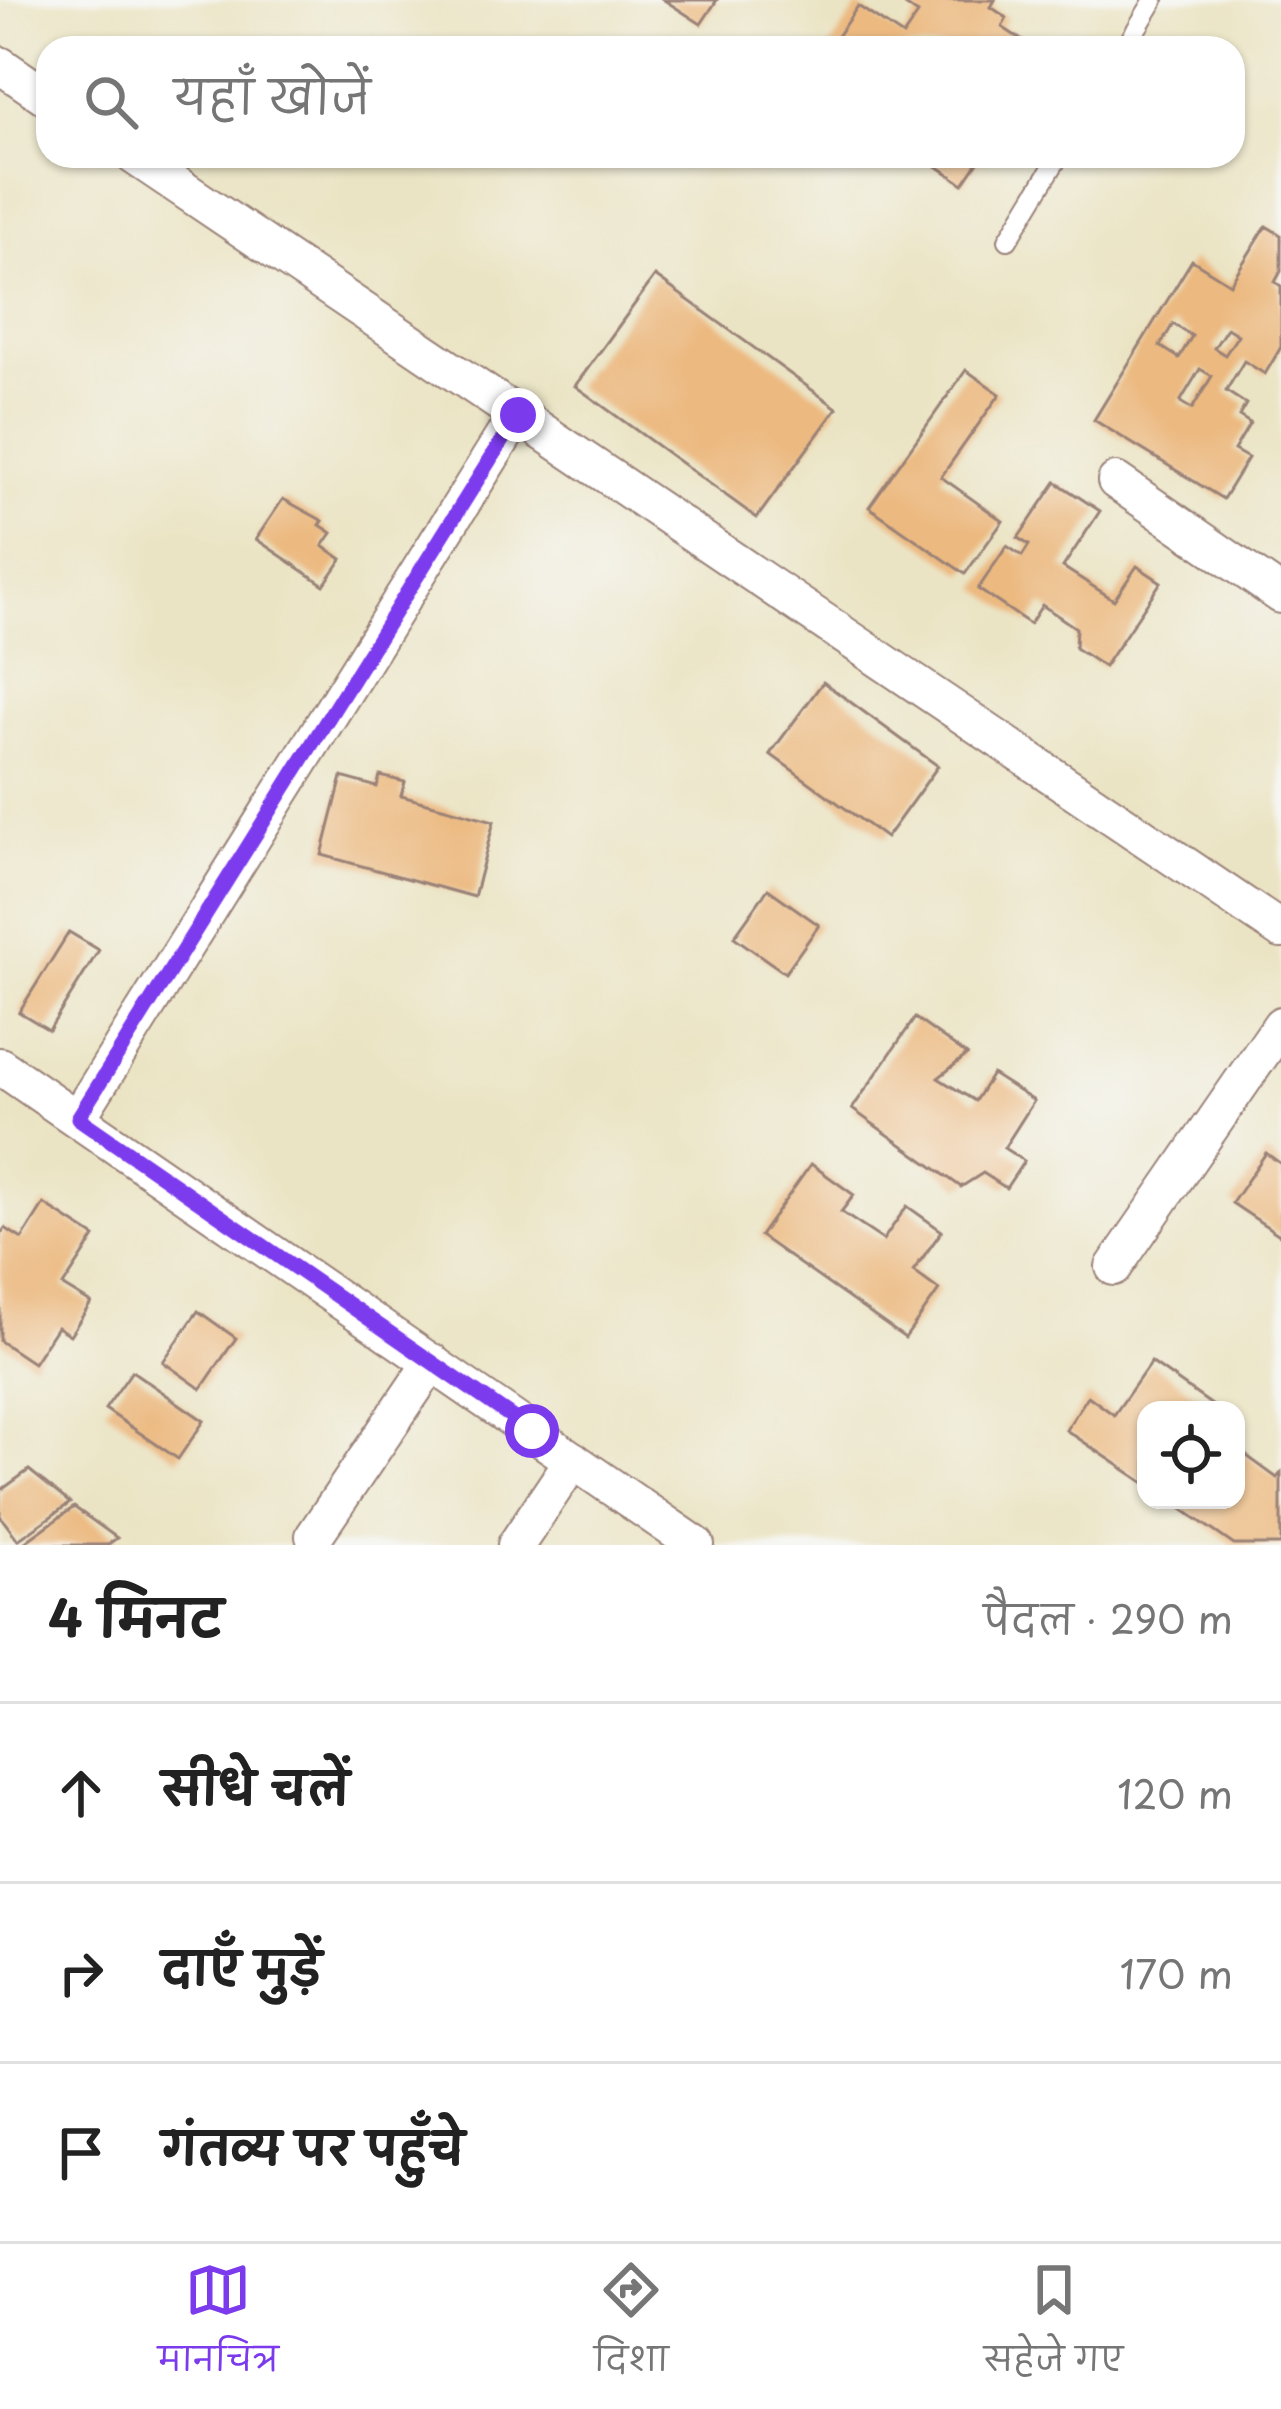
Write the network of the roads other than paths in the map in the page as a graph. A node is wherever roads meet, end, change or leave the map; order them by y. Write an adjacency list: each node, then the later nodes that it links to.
1 (1154, 0): 2 (lane)
2 (1132, 36)
3 (0, 65): 4 (street)
4 (36, 90)
5 (152, 168): 8 (street)
6 (1052, 168): 7 (lane)
7 (1008, 240)
8 (518, 415): 11 (street); 14 (street)
9 (1116, 481): 10 (street)
10 (1281, 595)
11 (1281, 931)
12 (1281, 1025): 15 (street)
13 (0, 1066): 14 (street)
14 (78, 1118): 16 (street)
15 (1114, 1267)
16 (432, 1362): 17 (street); 18 (street)
17 (573, 1460): 19 (street); 20 (street)
18 (314, 1536)
19 (516, 1545)
20 (696, 1545)

